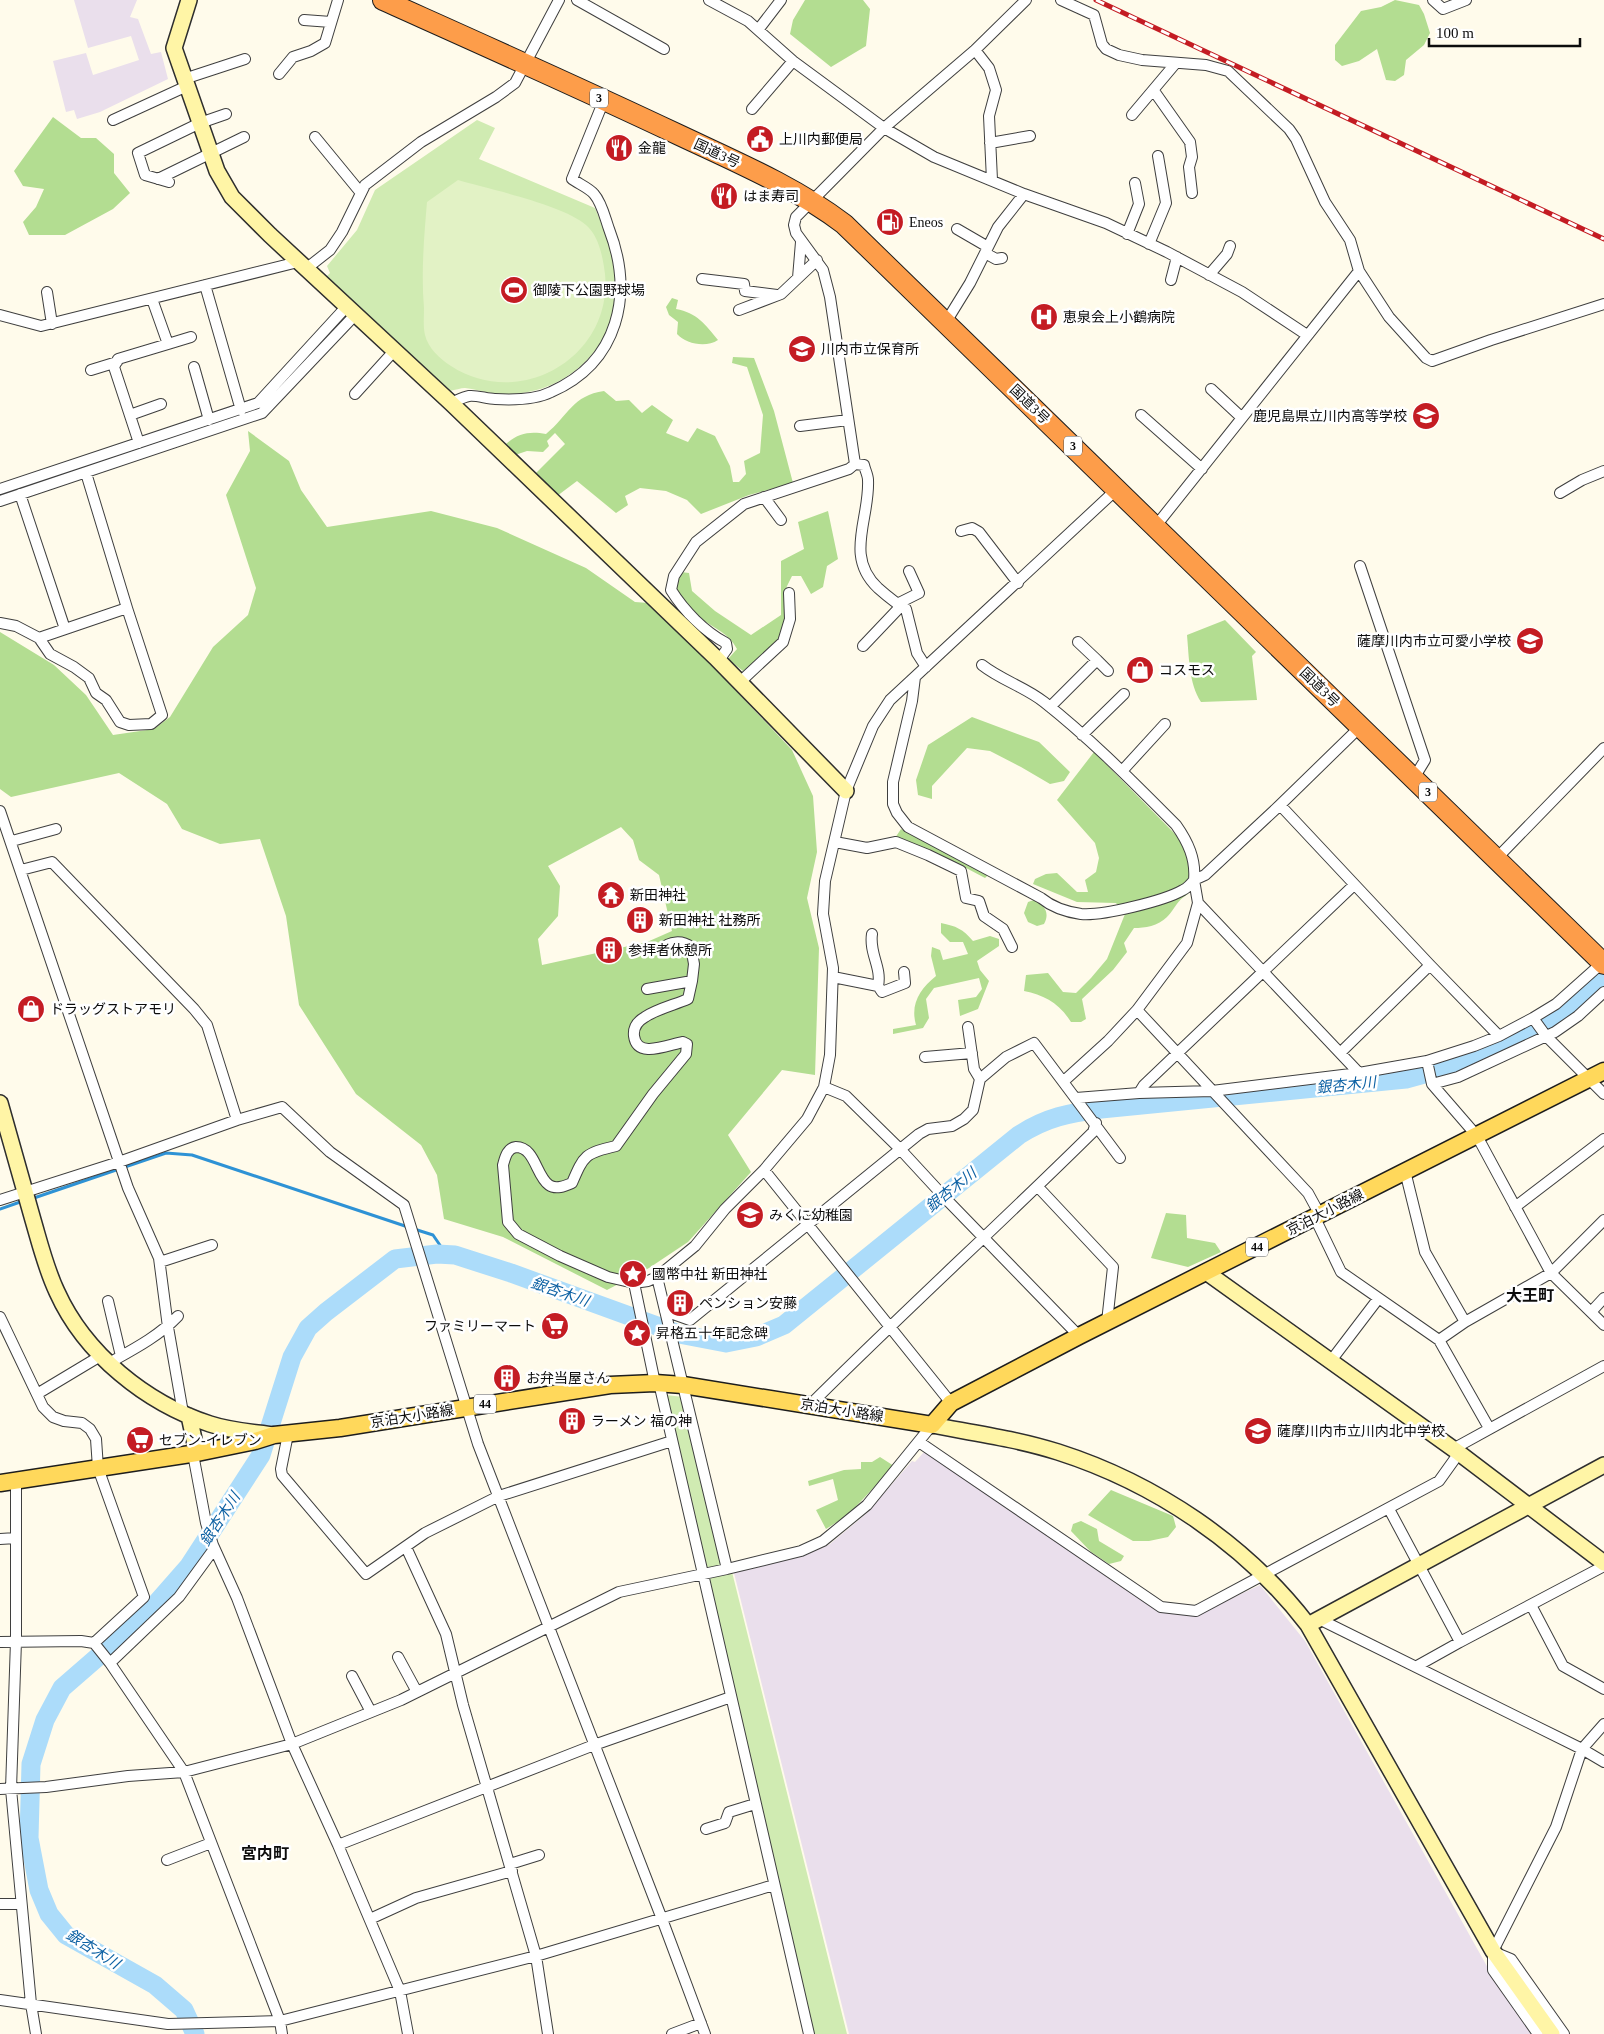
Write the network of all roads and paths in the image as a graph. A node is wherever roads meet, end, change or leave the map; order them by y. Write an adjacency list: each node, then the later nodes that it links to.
1 (190, 0): 22 (street)
2 (338, 0): 13 (street)
3 (384, 0): 19 (highway, 国道3号 / 3)
4 (559, 0): 19 (street)
5 (577, 0): 15 (street)
6 (709, 0): 14 (street)
7 (781, 0): 14 (street)
8 (1026, 0): 16 (street)
9 (1061, 0): 20 (street)
10 (1433, 0): 11 (street)
11 (1460, 1)
12 (304, 20): 13 (street)
13 (331, 22): 21 (street)
14 (758, 30): 18 (street)
15 (664, 49)
16 (975, 50): 30 (street); 34 (street)
17 (245, 59): 22 (street)
18 (793, 61): 25 (street); 30 (street)
19 (525, 64): 24 (highway, 国道3号 / 3); 41 (street)
20 (1175, 64): 23 (street); 55 (street)
21 (280, 74)
22 (186, 83): 28 (street); 29 (street)
23 (1154, 91): 27 (street); 42 (street)
24 (604, 100): 44 (highway, 国道3号 / 3); 79 (street)
25 (752, 109)
26 (226, 114): 29 (street)
27 (1132, 115)
28 (113, 120)
29 (200, 123): 35 (street); 37 (street)
30 (884, 128): 38 (street); 44 (street)
31 (1030, 136): 34 (street)
32 (244, 137): 35 (street)
33 (315, 138): 41 (street)
34 (990, 143): 38 (street)
35 (212, 154): 37 (street); 54 (street)
36 (1158, 156): 48 (street)
37 (158, 179): 39 (street)
38 (992, 180): 43 (street)
39 (169, 182)
40 (1135, 183): 46 (street)
41 (361, 193): 54 (street)
42 (1192, 193)
43 (1024, 194): 46 (street); 50 (street)
44 (812, 201): 47 (street); 68 (highway, 国道3号 / 3)
45 (958, 228): 50 (street)
46 (1127, 234): 48 (street)
47 (801, 242): 53 (street); 57 (street)
48 (1149, 244): 51 (street)
49 (1230, 246): 56 (street)
50 (986, 250): 52 (street); 68 (street)
51 (1177, 257): 56 (street); 59 (street)
52 (1002, 258)
53 (816, 260): 57 (street); 86 (street)
54 (302, 265): 60 (street); 66 (street)
55 (1359, 271): 64 (street); 70 (street)
56 (1209, 275): 70 (street)
57 (798, 278): 62 (street)
58 (702, 279): 62 (street)
59 (1171, 280)
60 (205, 286): 63 (street); 81 (street)
61 (47, 292): 69 (street)
62 (778, 295): 65 (street)
63 (152, 299): 69 (street); 72 (street)
64 (1604, 304)
65 (739, 310)
66 (351, 311): 73 (street); 81 (street); 92 (street)
67 (0, 314): 69 (street)
68 (946, 322): 94 (highway, 国道3号 / 3)
69 (52, 324)
70 (1307, 335): 84 (street)
71 (191, 337): 72 (street)
72 (168, 344): 74 (street)
73 (394, 351): 78 (street); 79 (street)
74 (117, 362): 76 (street); 82 (street)
75 (194, 367): 85 (street)
76 (91, 370)
77 (1211, 389): 84 (street)
78 (355, 394)
79 (451, 403): 113 (street)
80 (161, 404): 82 (street)
81 (241, 410): 85 (street)
82 (130, 415): 88 (street)
83 (1141, 415): 90 (street)
84 (1242, 418): 90 (street)
85 (209, 420): 88 (street)
86 (848, 420): 87 (street); 89 (street)
87 (800, 426)
88 (139, 443): 93 (street)
89 (855, 464): 97 (street); 106 (street)
90 (1202, 469): 100 (street)
91 (1604, 471): 95 (street)
92 (86, 473): 96 (street); 107 (street)
93 (0, 489)
94 (1117, 489): 100 (highway, 国道3号 / 3); 104 (street)
95 (1560, 493)
96 (20, 494): 98 (street); 109 (street)
97 (764, 497): 99 (street); 113 (street)
98 (0, 501)
99 (780, 520)
100 (1155, 527): 123 (highway, 国道3号 / 3)
101 (960, 531): 104 (street)
102 (1360, 566): 127 (street)
103 (909, 571): 106 (street)
104 (1018, 583): 116 (street)
105 (789, 593): 119 (street)
106 (899, 605): 112 (street); 116 (street)
107 (127, 608): 109 (street); 110 (street)
108 (0, 624): 110 (street)
109 (65, 629): 110 (street)
110 (39, 638)
111 (1078, 642): 114 (street)
112 (862, 646)
113 (719, 660): 119 (street)
114 (1097, 660): 117 (street); 121 (street)
115 (982, 665): 121 (street)
116 (926, 667): 118 (street)
117 (1108, 670)
118 (915, 677): 128 (street); 136 (street)
119 (740, 682): 128 (street)
120 (1124, 694): 124 (street)
121 (1050, 707): 124 (street)
122 (1165, 724): 126 (street)
123 (1361, 726): 127 (highway, 国道3号 / 3); 129 (street)
124 (1082, 735): 126 (street)
125 (1604, 748): 134 (street)
126 (1122, 771): 136 (street)
127 (1414, 778): 134 (highway, 国道3号 / 3)
128 (846, 791): 133 (street)
129 (1280, 805): 136 (street); 137 (street)
130 (0, 811): 132 (street)
131 (56, 829): 132 (street)
132 (12, 841): 135 (street)
133 (835, 842): 140 (street); 146 (street)
134 (1497, 858): 142 (highway, 国道3号 / 3)
135 (22, 870): 173 (street); 179 (street)
136 (1194, 880): 138 (street)
137 (1354, 885): 143 (street); 144 (street)
138 (1198, 903): 144 (street); 151 (street)
139 (872, 934): 148 (street)
140 (1012, 947)
141 (661, 949): 147 (street)
142 (1603, 963): 152 (street)
143 (1430, 965): 155 (street); 157 (street)
144 (1263, 971): 157 (street); 158 (street)
145 (904, 972): 148 (street)
146 (833, 977): 148 (street); 167 (street)
147 (692, 981): 149 (street); 195 (street)
148 (878, 986)
149 (646, 989)
150 (1604, 992): 154 (street)
151 (1137, 1010): 158 (street); 165 (street)
152 (1534, 1020): 154 (street); 155 (street)
153 (968, 1027): 156 (street)
154 (1545, 1034): 164 (street); 166 (street)
155 (1499, 1036): 160 (street)
156 (972, 1053): 159 (street); 163 (street)
157 (1340, 1053): 162 (street)
158 (1178, 1054): 168 (street); 169 (street)
159 (925, 1057)
160 (1427, 1063): 162 (street); 166 (street)
161 (1604, 1071): 164 (main road, 京泊大小路線 / 44)
162 (1359, 1073): 169 (street)
163 (980, 1079): 165 (street); 177 (street)
164 (1589, 1079): 170 (street); 175 (main road, 京泊大小路線 / 44)
165 (1064, 1081): 171 (street)
166 (1432, 1082): 175 (street)
167 (824, 1087): 177 (street); 180 (street)
168 (1139, 1093): 169 (street); 171 (street)
169 (1214, 1093): 186 (street)
170 (1604, 1094)
171 (1078, 1100): 174 (street)
172 (0, 1103): 183 (street)
173 (237, 1120): 179 (street); 218 (street)
174 (1093, 1120): 178 (street); 182 (street)
175 (1476, 1136): 181 (main road, 京泊大小路線 / 44); 185 (street)
176 (1604, 1139): 185 (street)
177 (900, 1149): 188 (street); 189 (street)
178 (1120, 1158)
179 (119, 1162): 183 (street); 191 (street)
180 (764, 1170): 188 (street); 194 (street)
181 (1406, 1171): 186 (main road, 京泊大小路線 / 44); 204 (street)
182 (1038, 1187): 189 (street); 203 (street)
183 (27, 1198): 184 (street); 210 (street)
184 (0, 1200)
185 (1515, 1207): 193 (street)
186 (1318, 1217): 192 (main road, 京泊大小路線 / 44); 197 (street)
187 (1604, 1220): 193 (street)
188 (807, 1225): 200 (street); 206 (street)
189 (984, 1238): 206 (street); 208 (street)
190 (212, 1245): 191 (street)
191 (160, 1262): 207 (street)
192 (1206, 1272): 203 (main road, 京泊大小路線 / 44); 211 (street)
193 (1551, 1273): 199 (street); 204 (street)
194 (658, 1277): 195 (street); 200 (street)
195 (634, 1283): 213 (street)
196 (1604, 1298): 199 (street)
197 (1378, 1299): 209 (street); 211 (street)
198 (108, 1301): 210 (street)
199 (1591, 1312): 205 (street)
200 (666, 1313): 214 (street)
201 (178, 1316): 207 (street)
202 (0, 1318): 215 (street)
203 (1108, 1322): 208 (main road, 京泊大小路線 / 44)
204 (1465, 1322): 209 (street)
205 (1604, 1325)
206 (889, 1326): 216 (street); 217 (street)
207 (168, 1327): 210 (street); 219 (street)
208 (1079, 1336): 216 (main road, 京泊大小路線 / 44)
209 (1439, 1340): 221 (street)
210 (111, 1358): 215 (street); 219 (street)
211 (1330, 1362): 225 (street)
212 (1604, 1366): 221 (street)
213 (657, 1383): 214 (main road, 京泊大小路線 / 44); 218 (main road, 京泊大小路線 / 44); 223 (street)
214 (682, 1385): 217 (main road, 京泊大小路線 / 44); 240 (street)
215 (37, 1394): 228 (street)
216 (951, 1403): 220 (main road, 京泊大小路線 / 44)
217 (810, 1405): 220 (main road, 京泊大小路線 / 44)
218 (466, 1407): 222 (main road, 京泊大小路線 / 44); 230 (street)
219 (186, 1414): 222 (street); 226 (street)
220 (932, 1425): 224 (street); 242 (street)
221 (1489, 1428): 225 (street)
222 (271, 1436): 226 (main road, 京泊大小路線 / 44); 236 (street)
223 (672, 1440): 230 (street); 241 (street)
224 (919, 1442): 240 (street); 242 (street)
225 (1456, 1451): 231 (street); 232 (street)
226 (195, 1454): 228 (main road, 京泊大小路線 / 44); 235 (street)
227 (1604, 1465): 231 (street)
228 (98, 1468): 229 (main road, 京泊大小路線 / 44); 249 (street)
229 (8, 1482): 233 (street)
230 (499, 1496): 236 (street); 245 (street)
231 (1529, 1506): 237 (street); 238 (street)
232 (1390, 1509): 238 (street); 242 (street)
233 (16, 1538): 234 (street); 246 (street)
234 (0, 1539)
235 (214, 1547): 251 (street); 260 (street)
236 (406, 1547): 253 (street)
237 (1604, 1563)
238 (1420, 1564): 244 (street); 248 (street)
239 (1604, 1566): 243 (street)
240 (727, 1569): 241 (street)
241 (703, 1574): 245 (street); 257 (street)
242 (1264, 1575): 244 (street)
243 (1531, 1605): 248 (street); 255 (street)
244 (1313, 1622): 252 (street); 280 (street)
245 (549, 1627): 253 (street); 261 (street)
246 (16, 1641): 247 (street); 249 (street); 267 (street)
247 (0, 1642)
248 (1460, 1642): 252 (street)
249 (94, 1643): 251 (street)
250 (398, 1657): 256 (street)
251 (110, 1663): 264 (street)
252 (1417, 1666): 262 (street)
253 (455, 1672): 256 (street); 265 (street)
254 (352, 1676): 258 (street)
255 (1604, 1689)
256 (416, 1692): 258 (street)
257 (731, 1698): 261 (street); 268 (street)
258 (371, 1712): 260 (street)
259 (1604, 1724): 262 (street)
260 (292, 1744): 264 (street); 271 (street)
261 (594, 1745): 265 (street); 279 (street)
262 (1582, 1749): 263 (street); 280 (street)
263 (1604, 1762)
264 (184, 1772): 267 (street); 270 (street)
265 (488, 1787): 271 (street); 274 (street)
266 (0, 1789): 267 (street)
267 (11, 1789): 277 (street)
268 (755, 1804): 269 (street); 275 (street)
269 (706, 1829)
270 (211, 1843): 273 (street); 285 (street)
271 (338, 1845): 278 (street)
272 (539, 1854): 274 (street)
273 (167, 1860)
274 (511, 1867): 278 (street); 281 (street)
275 (774, 1885): 279 (street); 293 (street)
276 (0, 1904): 277 (street)
277 (21, 1904): 284 (street)
278 (370, 1919): 282 (street)
279 (662, 1919): 281 (street); 286 (street)
280 (1493, 1951): 294 (street); 295 (street); 296 (street)
281 (536, 1956): 282 (street); 290 (street)
282 (400, 1991): 285 (street); 289 (street)
283 (0, 2000): 284 (street)
284 (31, 2004): 285 (street); 287 (street)
285 (280, 2021): 288 (street)
286 (701, 2023): 291 (street); 292 (street)
287 (36, 2034)
288 (282, 2034)
289 (408, 2034)
290 (548, 2034)
291 (672, 2034)
292 (705, 2034)
293 (809, 2034)
294 (1538, 2034)
295 (1552, 2034)
296 (1564, 2034)

